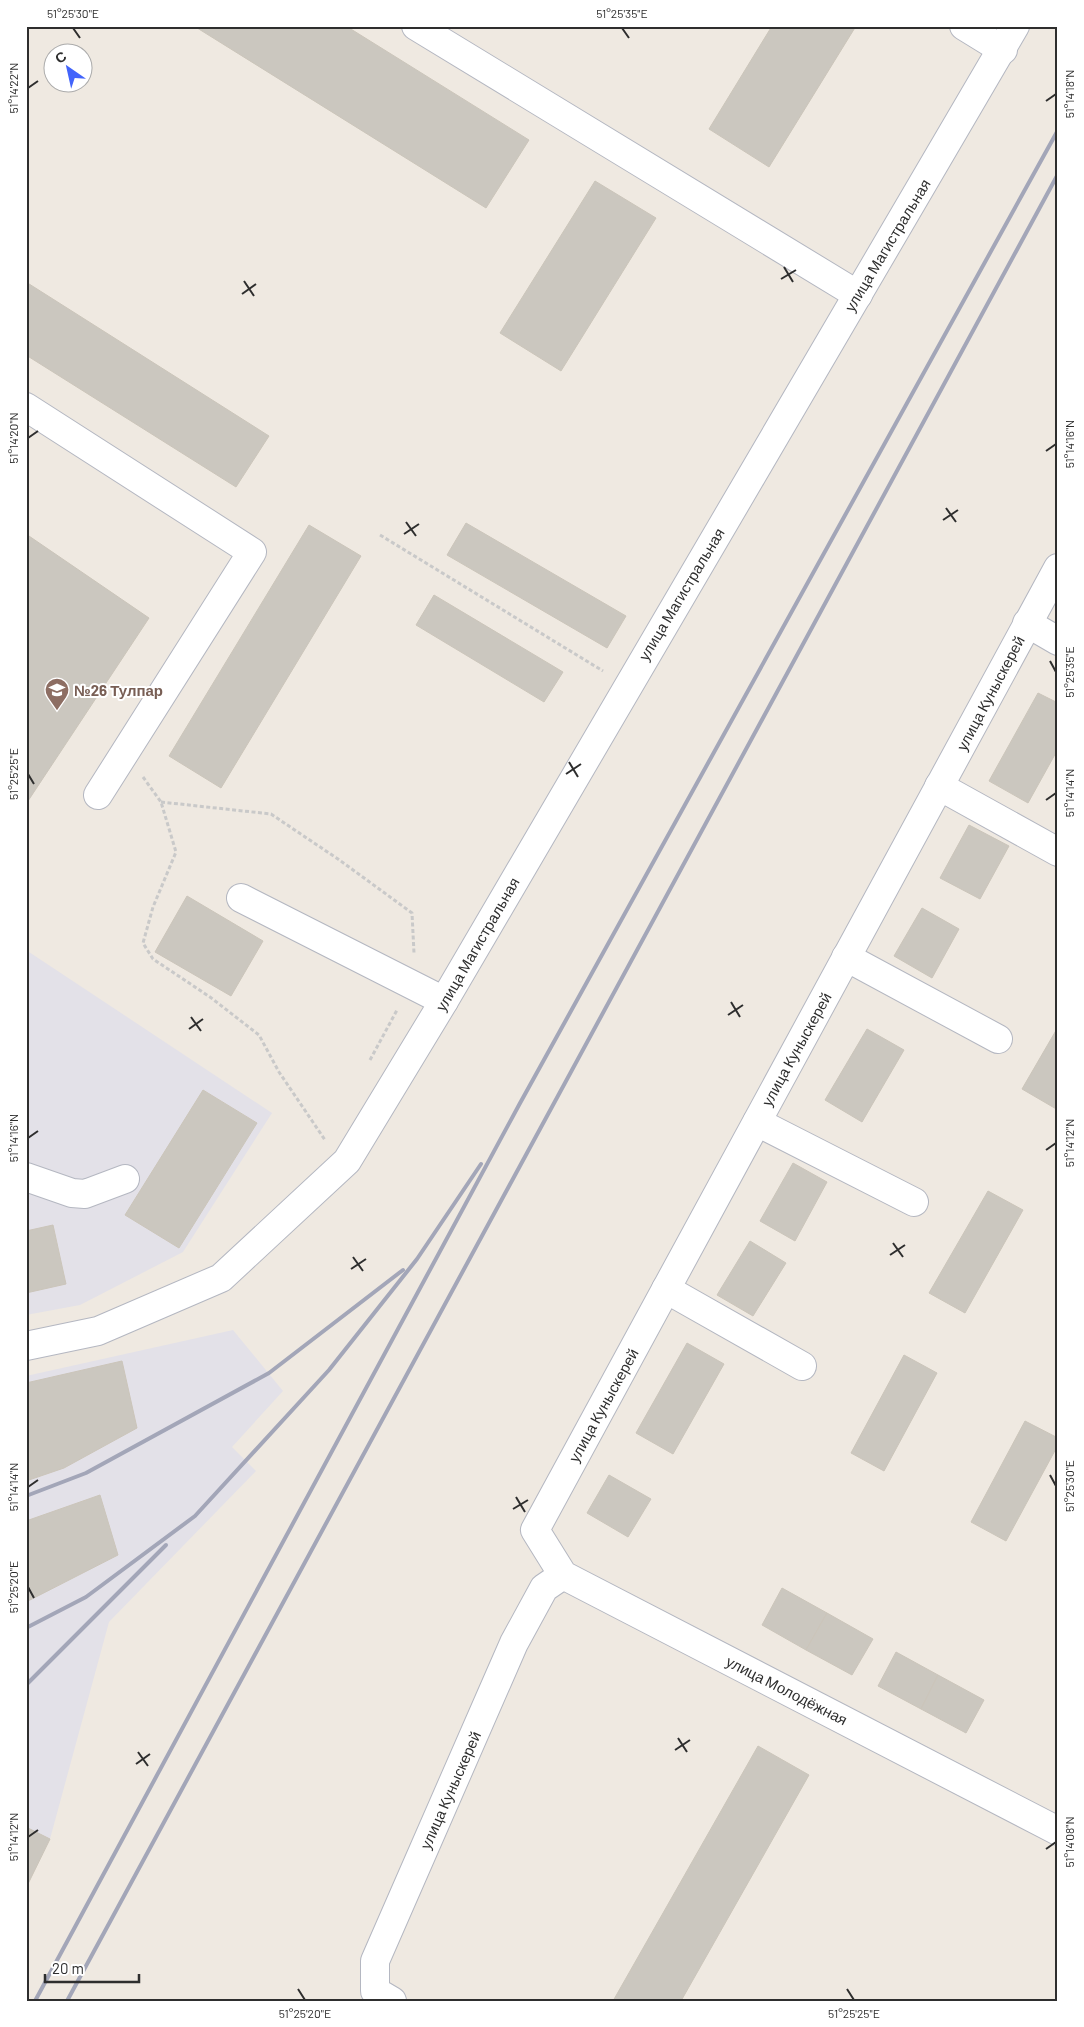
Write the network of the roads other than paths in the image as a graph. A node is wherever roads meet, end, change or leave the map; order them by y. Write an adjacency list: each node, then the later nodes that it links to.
1 (416, 26): 5 (street)
2 (964, 26): 4 (street)
3 (1015, 26): 4 (street, улица Магистральная)
4 (1002, 50): 5 (street, улица Магистральная)
5 (858, 295): 15 (street, улица Магистральная)
6 (26, 407): 11 (street)
7 (1058, 568): 8 (street, улица Куныскерей)
8 (1028, 624): 9 (street); 10 (street, улица Куныскерей)
9 (1058, 641)
10 (939, 786): 12 (street); 14 (street, улица Куныскерей)
11 (98, 795)
12 (1058, 852)
13 (241, 898): 15 (street)
14 (846, 957): 16 (street); 17 (street, улица Куныскерей)
15 (444, 1001): 22 (street, улица Магистральная)
16 (998, 1039)
17 (756, 1122): 20 (street); 21 (street, улица Куныскерей)
18 (26, 1178): 19 (street)
19 (125, 1179)
20 (914, 1202)
21 (666, 1289): 23 (street); 24 (street, улица Куныскерей)
22 (26, 1346)
23 (802, 1366)
24 (534, 1530): 25 (street, улица Молодёжная)
25 (564, 1575): 26 (street, улица Молодёжная); 27 (street, улица Куныскерей)
26 (1058, 1830)
27 (384, 1996)

